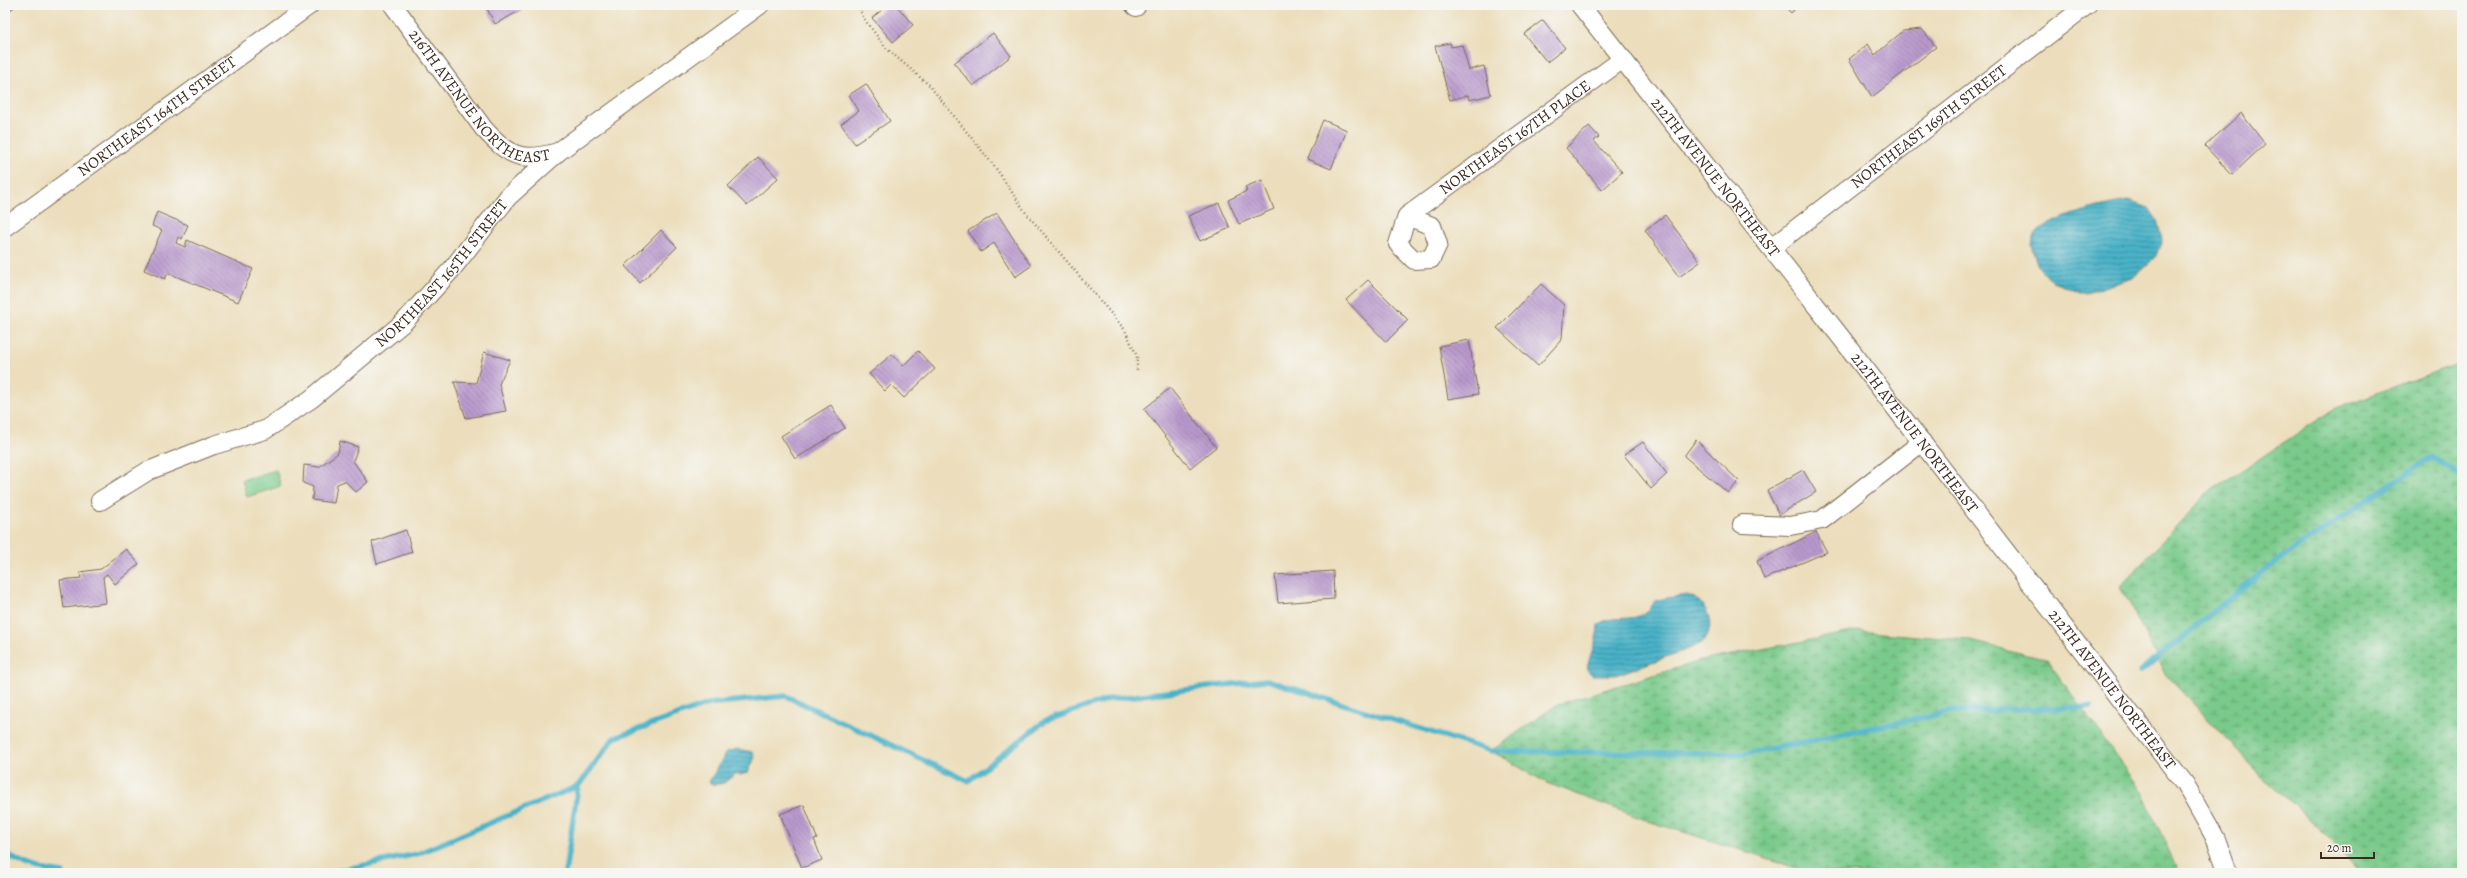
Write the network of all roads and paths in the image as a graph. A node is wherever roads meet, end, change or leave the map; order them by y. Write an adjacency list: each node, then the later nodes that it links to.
1 (310, 5): 10 (street, NORTHEAST 164TH STREET)
2 (393, 5): 8 (street, 216TH AVENUE NORTHEAST)
3 (760, 5): 8 (street, NORTHEAST 165TH STREET)
4 (857, 5): 12 (path)
5 (1580, 5): 7 (street, 212TH AVENUE NORTHEAST)
6 (2087, 5): 11 (street, NORTHEAST 169TH STREET)
7 (1623, 59): 9 (street, NORTHEAST 167TH PLACE); 11 (street, 212TH AVENUE NORTHEAST)
8 (558, 152): 14 (street, NORTHEAST 165TH STREET)
9 (1407, 216)
10 (5, 227)
11 (1771, 248): 13 (street, 212TH AVENUE NORTHEAST)
12 (1137, 370)
13 (1922, 442): 15 (street); 16 (street, 212TH AVENUE NORTHEAST)
14 (100, 501)
15 (1742, 524)
16 (2228, 873)

